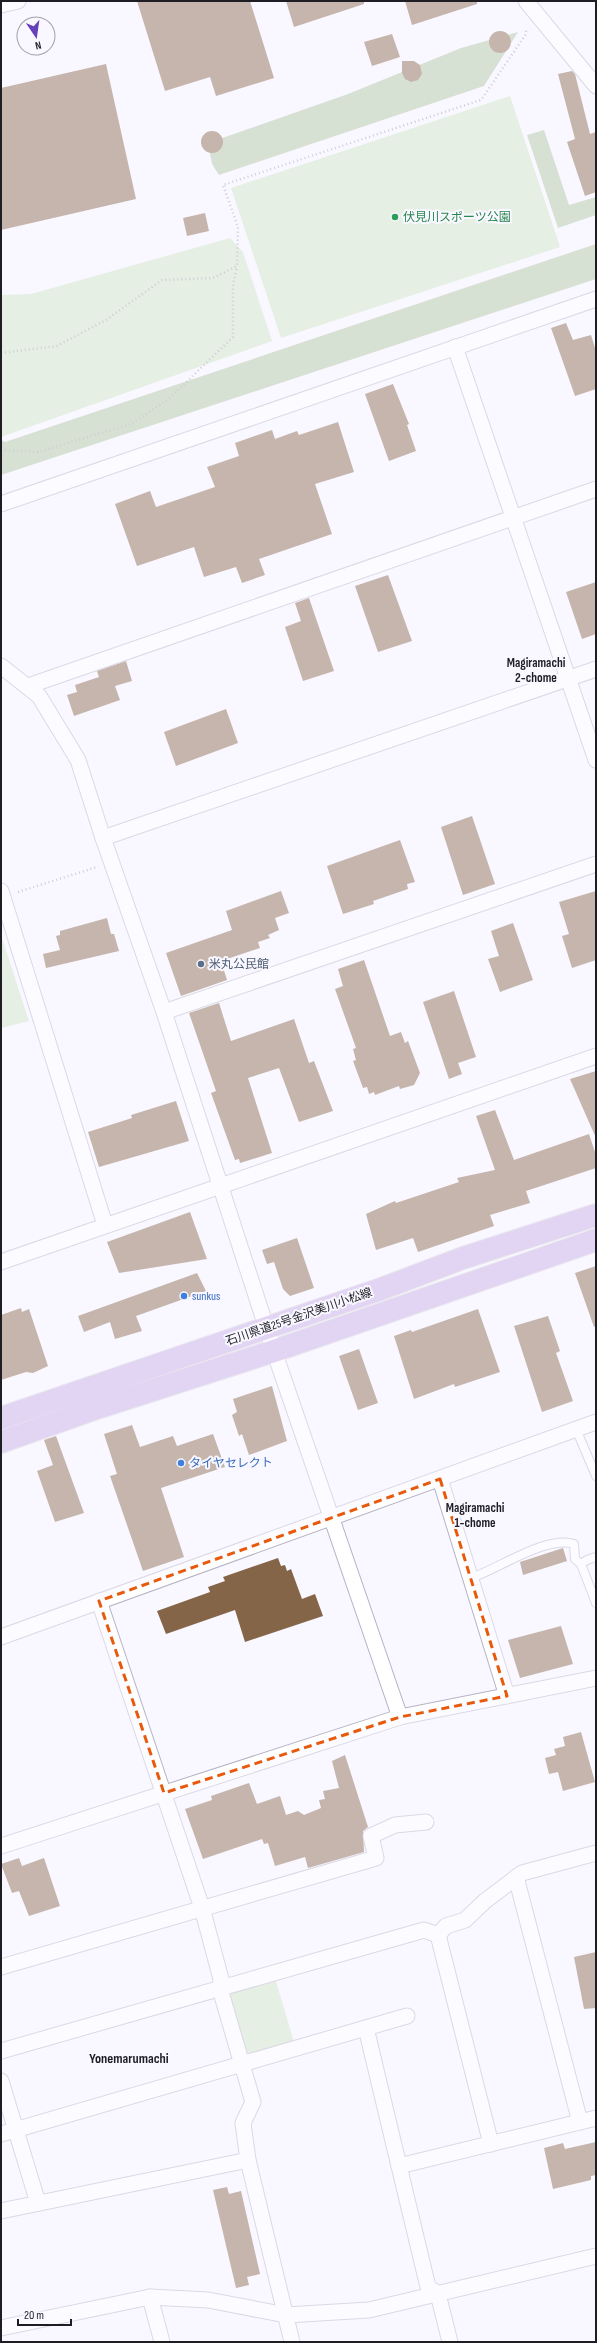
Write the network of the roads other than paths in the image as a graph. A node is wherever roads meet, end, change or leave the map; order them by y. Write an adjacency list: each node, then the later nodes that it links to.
1 (18, 1): 3 (street)
2 (528, 2): 4 (street)
3 (1, 5)
4 (596, 86)
5 (596, 299): 6 (street)
6 (455, 348): 8 (street); 9 (street)
7 (596, 489): 9 (street)
8 (1, 504)
9 (513, 517): 12 (street); 13 (street)
10 (1, 666): 13 (street)
11 (596, 669): 12 (street)
12 (568, 678): 14 (street); 15 (street)
13 (28, 686): 15 (street)
14 (596, 760)
15 (103, 838): 19 (street)
16 (596, 864): 19 (street)
17 (2, 894): 18 (street)
18 (5, 919): 23 (street)
19 (164, 1012): 21 (street)
20 (596, 1056): 21 (street)
21 (221, 1186): 23 (street); 26 (street)
22 (596, 1215): 26 (main road, 石川県道25号金沢美川小松線)
23 (105, 1225): 25 (street)
24 (596, 1240): 27 (main road, 石川県道25号金沢美川小松線)
25 (1, 1262)
26 (266, 1328): 27 (street); 28 (main road, 石川県道25号金沢美川小松線)
27 (274, 1352): 31 (main road, 石川県道25号金沢美川小松線); 34 (street)
28 (1, 1418)
29 (596, 1422): 30 (street)
30 (576, 1429): 32 (lane); 33 (street)
31 (1, 1442)
32 (596, 1476)
33 (440, 1479): 34 (street); 37 (street)
34 (332, 1519): 38 (street); 43 (street)
35 (596, 1557): 36 (lane)
36 (581, 1564): 37 (lane); 39 (lane)
37 (471, 1578): 42 (street)
38 (99, 1601): 40 (street); 44 (street)
39 (596, 1603)
40 (2, 1633)
41 (596, 1678): 42 (street)
42 (507, 1696): 43 (street)
43 (400, 1717): 44 (street)
44 (164, 1793): 46 (street); 49 (street)
45 (426, 1822): 49 (street)
46 (1, 1846)
47 (596, 1853): 48 (street)
48 (516, 1877): 50 (street); 59 (street)
49 (202, 1908): 51 (street); 52 (street)
50 (438, 1935): 52 (street); 62 (street)
51 (1, 1967)
52 (220, 1989): 55 (street); 56 (street)
53 (407, 2016): 54 (street)
54 (366, 2028): 56 (street); 64 (street)
55 (1, 2051)
56 (243, 2062): 60 (street); 63 (street)
57 (1, 2081): 60 (street)
58 (596, 2118): 59 (street)
59 (580, 2122): 62 (street)
60 (16, 2129): 61 (street); 65 (street)
61 (1, 2134)
62 (491, 2144): 64 (street)
63 (248, 2160): 65 (street); 70 (street)
64 (399, 2166): 68 (street)
65 (38, 2203): 66 (street)
66 (1, 2211)
67 (596, 2256): 68 (street)
68 (438, 2294): 70 (street); 74 (street)
69 (150, 2297): 70 (street); 71 (street); 72 (street)
70 (286, 2315): 73 (street)
71 (1, 2328)
72 (162, 2342)
73 (292, 2342)
74 (450, 2342)

